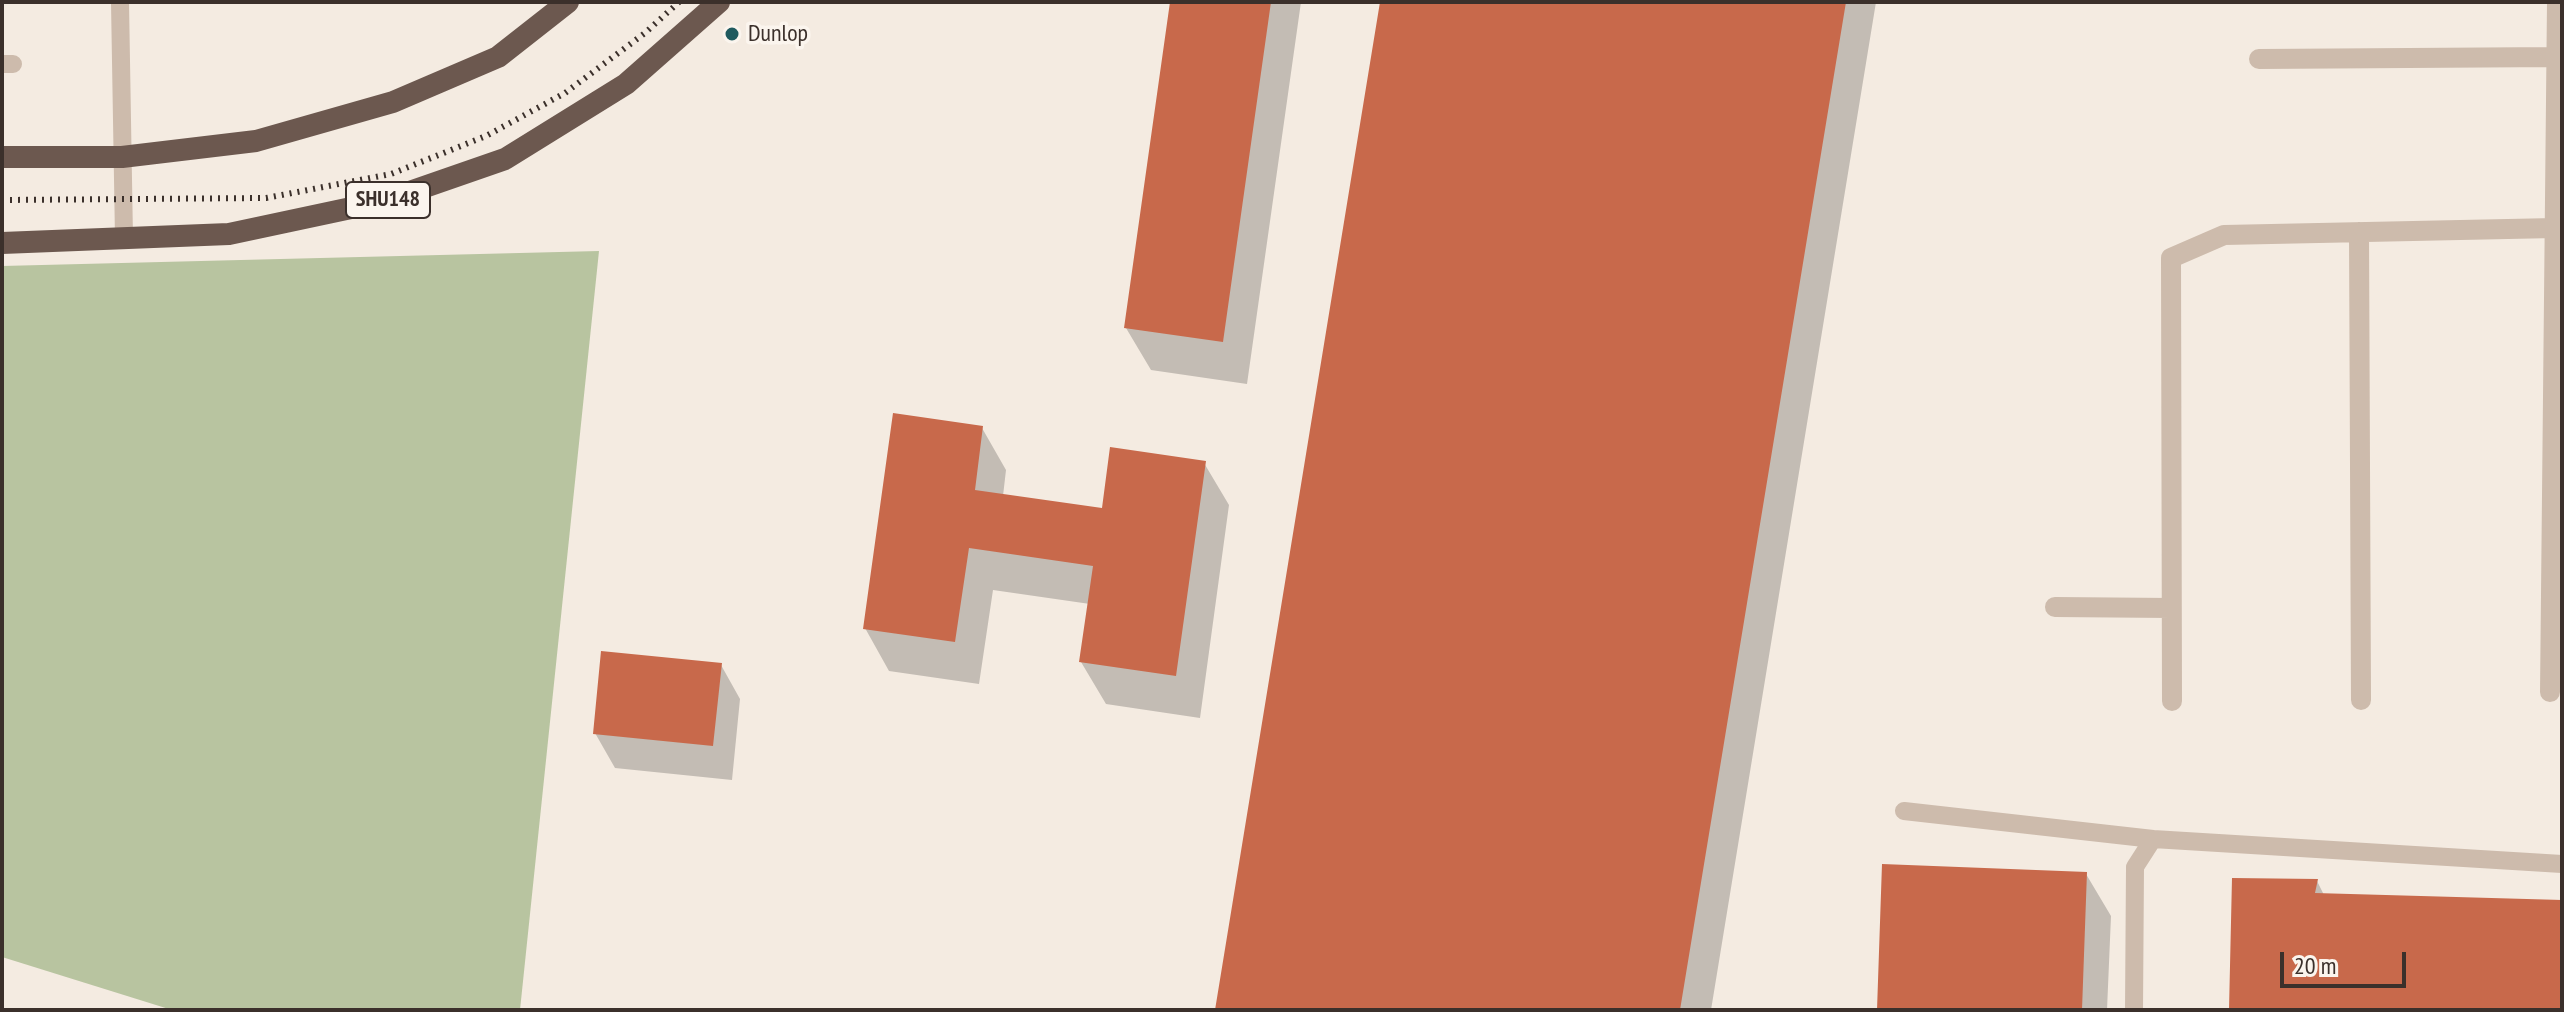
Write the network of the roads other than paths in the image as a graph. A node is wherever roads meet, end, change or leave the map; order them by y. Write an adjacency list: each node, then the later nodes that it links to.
1 (120, 2): 8 (lane)
2 (568, 2): 8 (highway)
3 (719, 2): 11 (highway, SHU148)
4 (2557, 2): 5 (street)
5 (2557, 57): 6 (street); 9 (street)
6 (2259, 59)
7 (2, 157): 8 (highway)
8 (122, 157): 11 (lane)
9 (2555, 228): 10 (street); 15 (street)
10 (2359, 232): 14 (street); 16 (street)
11 (124, 238): 12 (highway, SHU148)
12 (2, 243)
13 (2055, 607): 14 (street)
14 (2171, 608): 17 (street)
15 (2550, 692)
16 (2361, 700)
17 (2172, 701)
18 (1904, 811): 19 (lane)
19 (2153, 839): 20 (lane); 21 (lane)
20 (2562, 864)
21 (2134, 1010)

